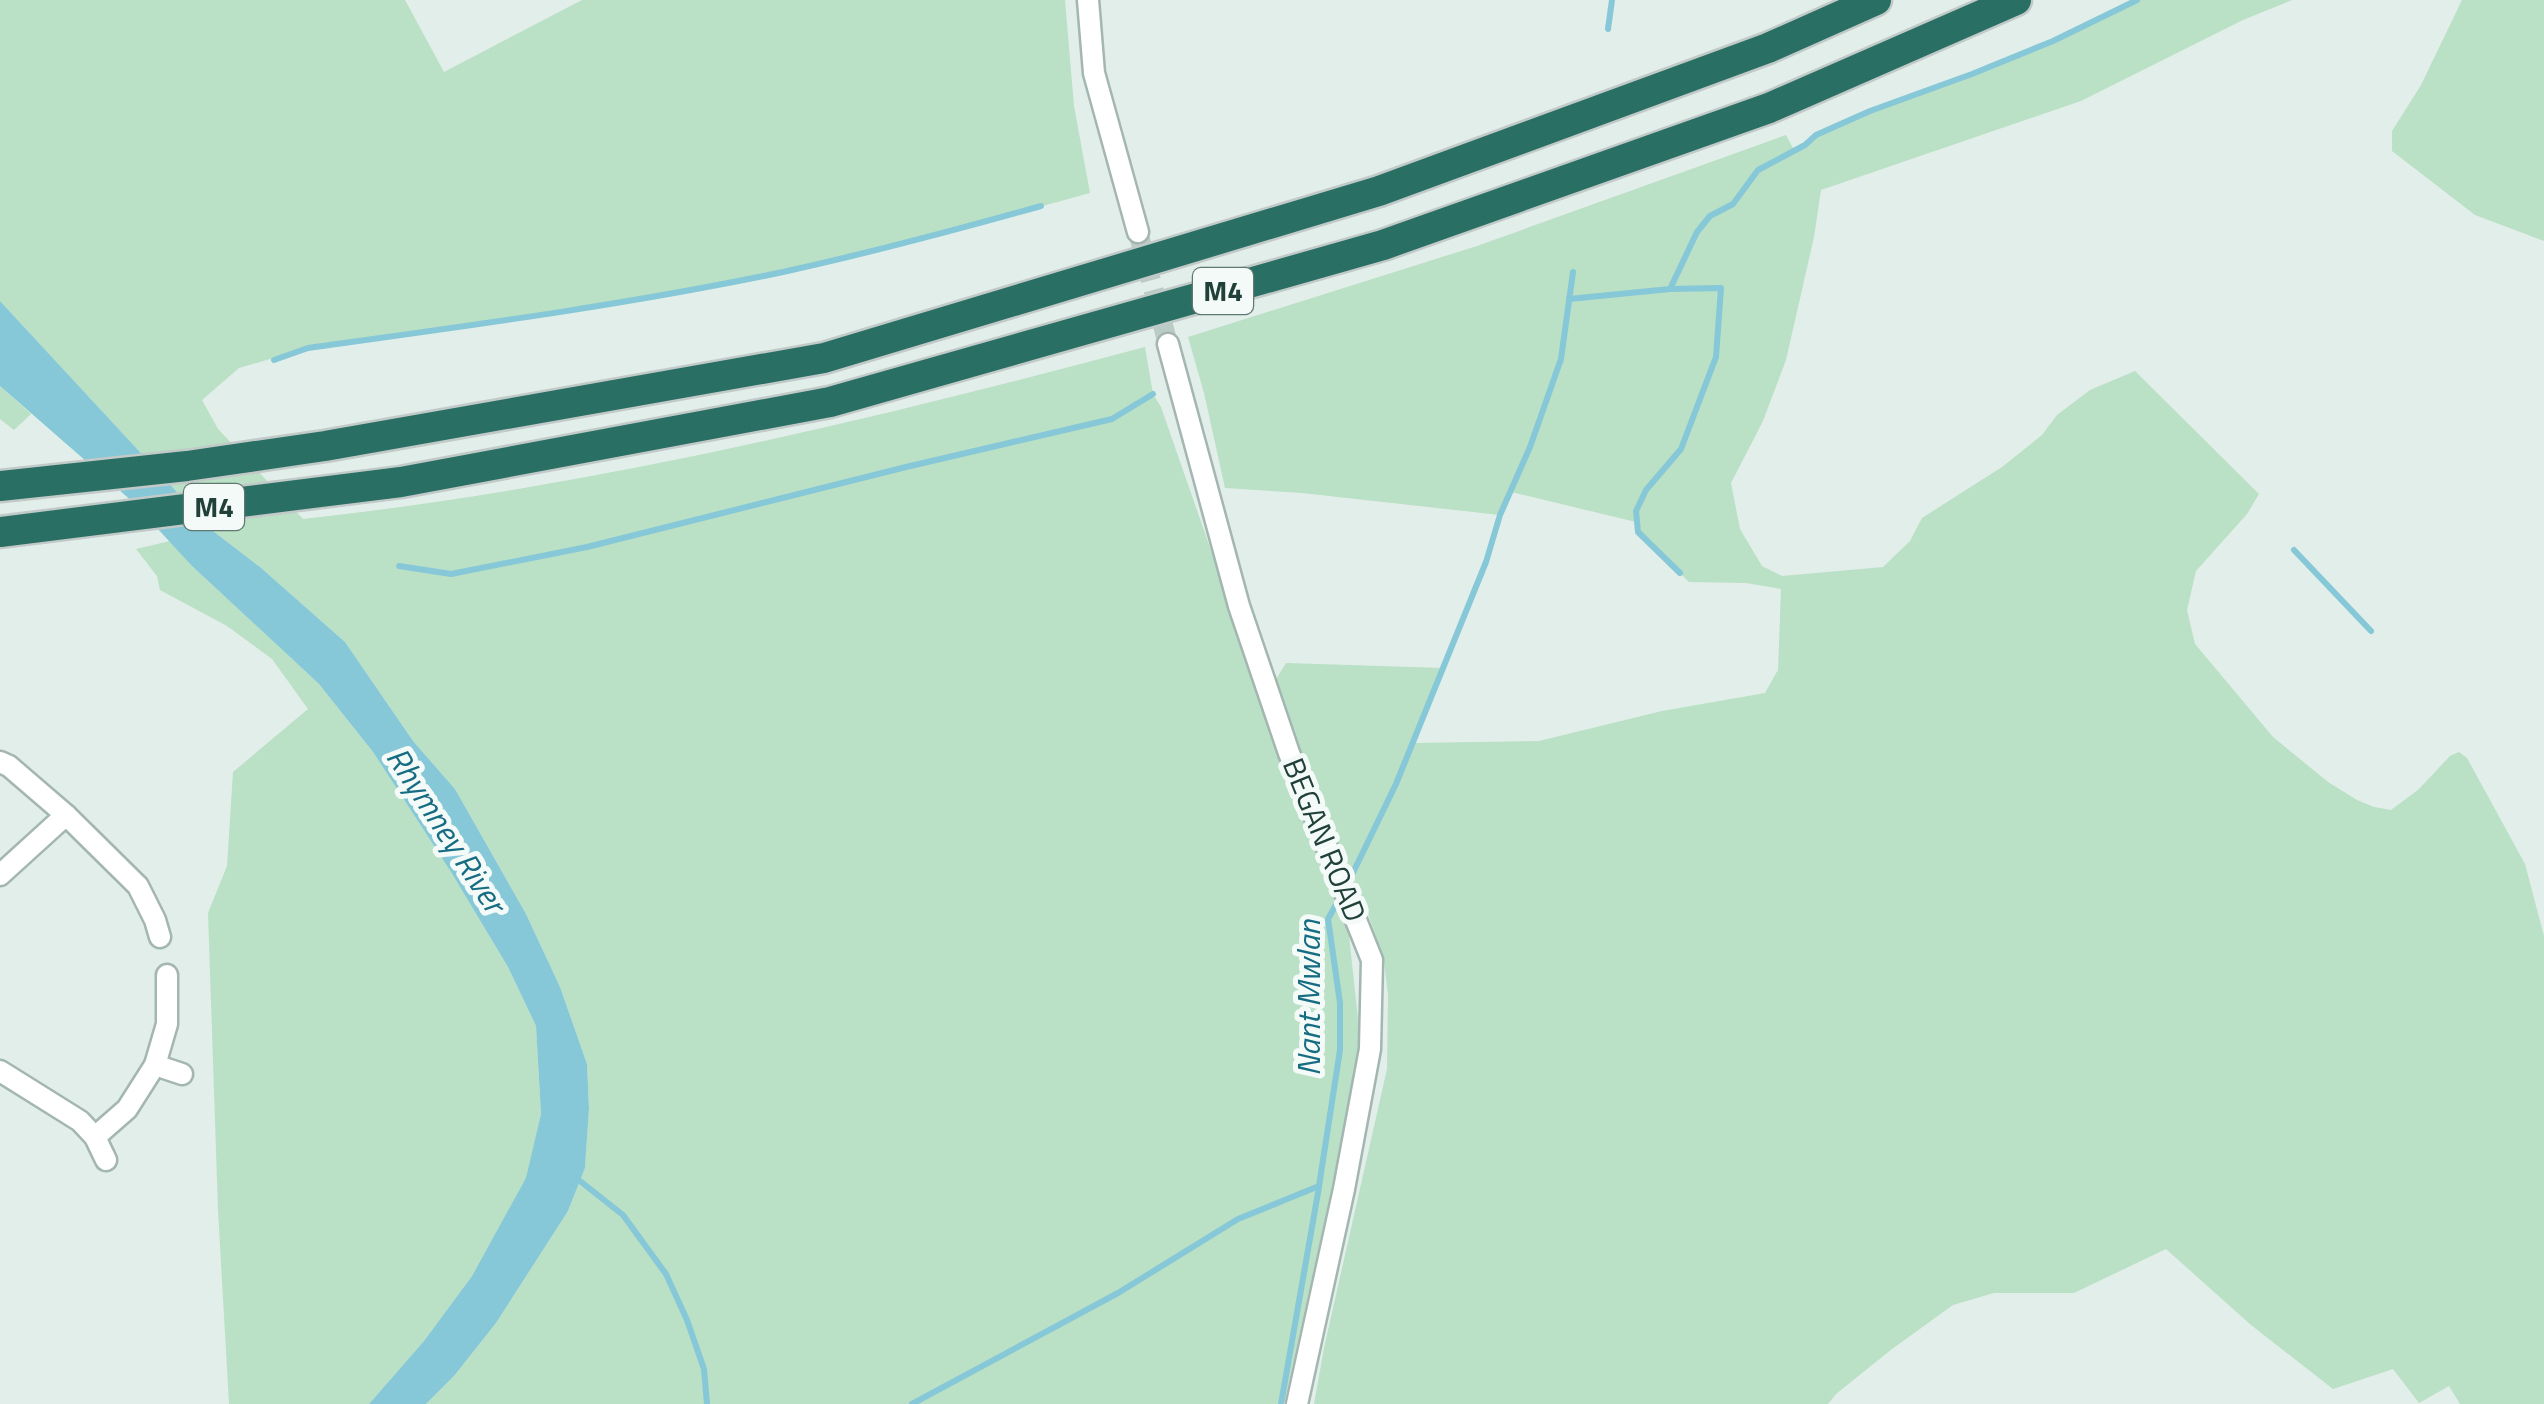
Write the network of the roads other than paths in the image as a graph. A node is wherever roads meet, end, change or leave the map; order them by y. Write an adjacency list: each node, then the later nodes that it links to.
1 (1088, 0): 4 (street)
2 (1876, 0): 6 (highway, M4)
3 (2016, 0): 7 (highway, M4)
4 (1138, 232)
5 (1168, 344): 18 (street, BEGAN ROAD)
6 (0, 486)
7 (13, 531)
8 (0, 762): 9 (street)
9 (66, 816): 10 (street); 11 (street)
10 (0, 875)
11 (160, 937)
12 (167, 975): 13 (street)
13 (155, 1066): 15 (street); 16 (street)
14 (0, 1070): 16 (street)
15 (182, 1074)
16 (95, 1138): 17 (street)
17 (106, 1160)
18 (1297, 1404)

